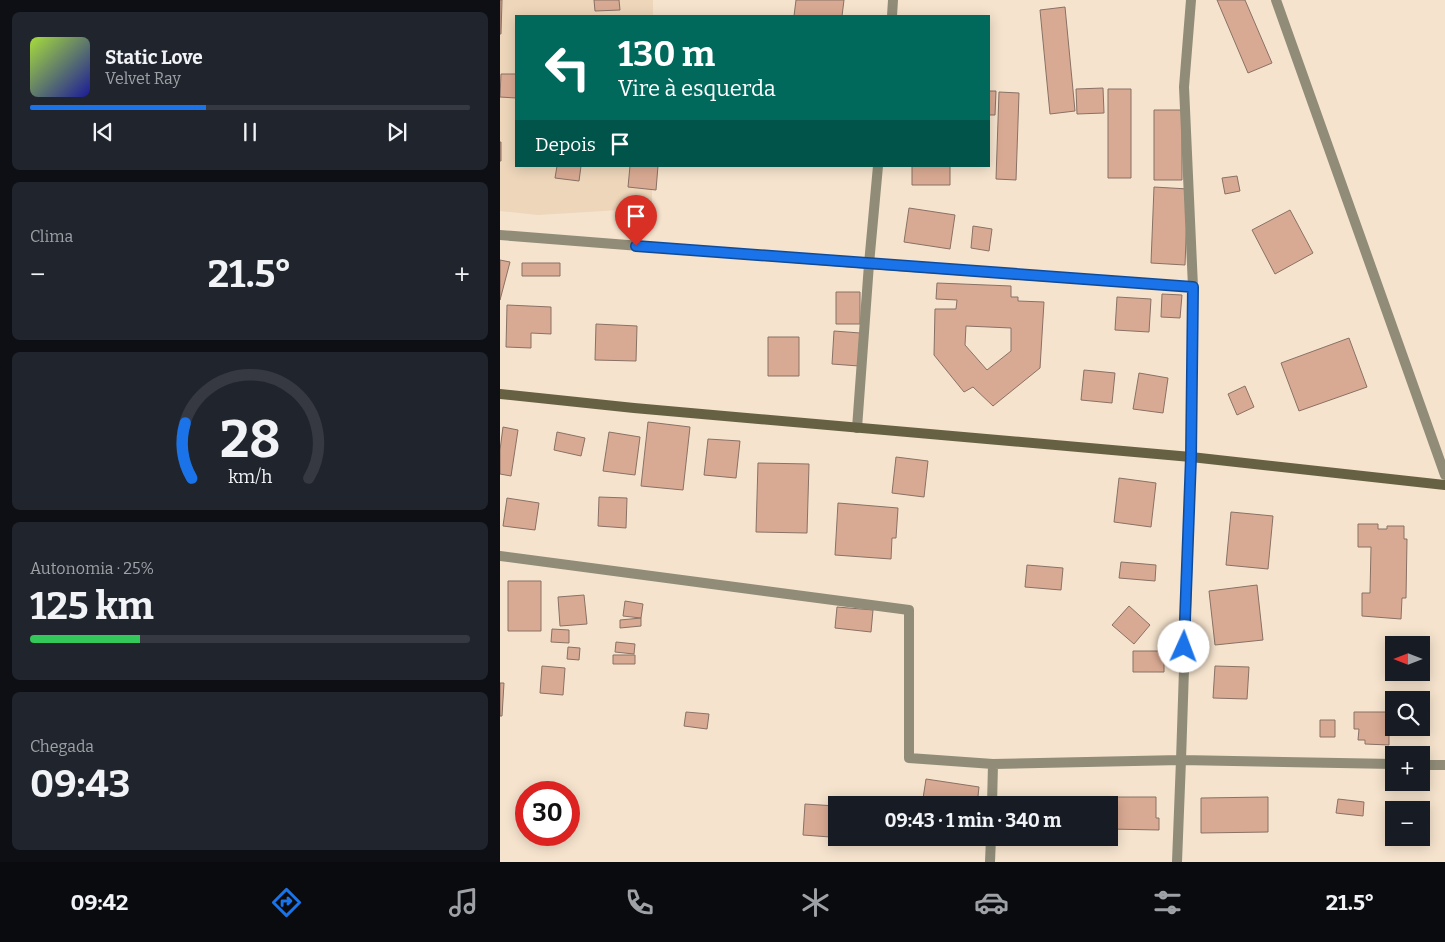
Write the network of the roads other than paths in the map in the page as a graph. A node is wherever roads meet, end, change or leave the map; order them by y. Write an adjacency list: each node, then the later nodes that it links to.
1 (893, 0): 4 (street)
2 (1191, 0): 8 (street)
3 (1276, 0): 12 (street)
4 (892, 15)
5 (878, 167): 7 (street)
6 (500, 235): 7 (street)
7 (869, 264): 8 (street); 10 (street)
8 (1193, 287): 11 (street)
9 (500, 394): 10 (main road)
10 (857, 428): 11 (main road)
11 (1191, 457): 13 (main road); 15 (street)
12 (1445, 475)
13 (1445, 485)
14 (500, 556): 16 (street)
15 (1181, 760): 16 (street); 17 (street); 23 (street)
16 (994, 764): 20 (street)
17 (1385, 764)
18 (1430, 765): 19 (street)
19 (1445, 766)
20 (992, 796)
21 (990, 846): 22 (street)
22 (990, 862)
23 (1176, 862)

